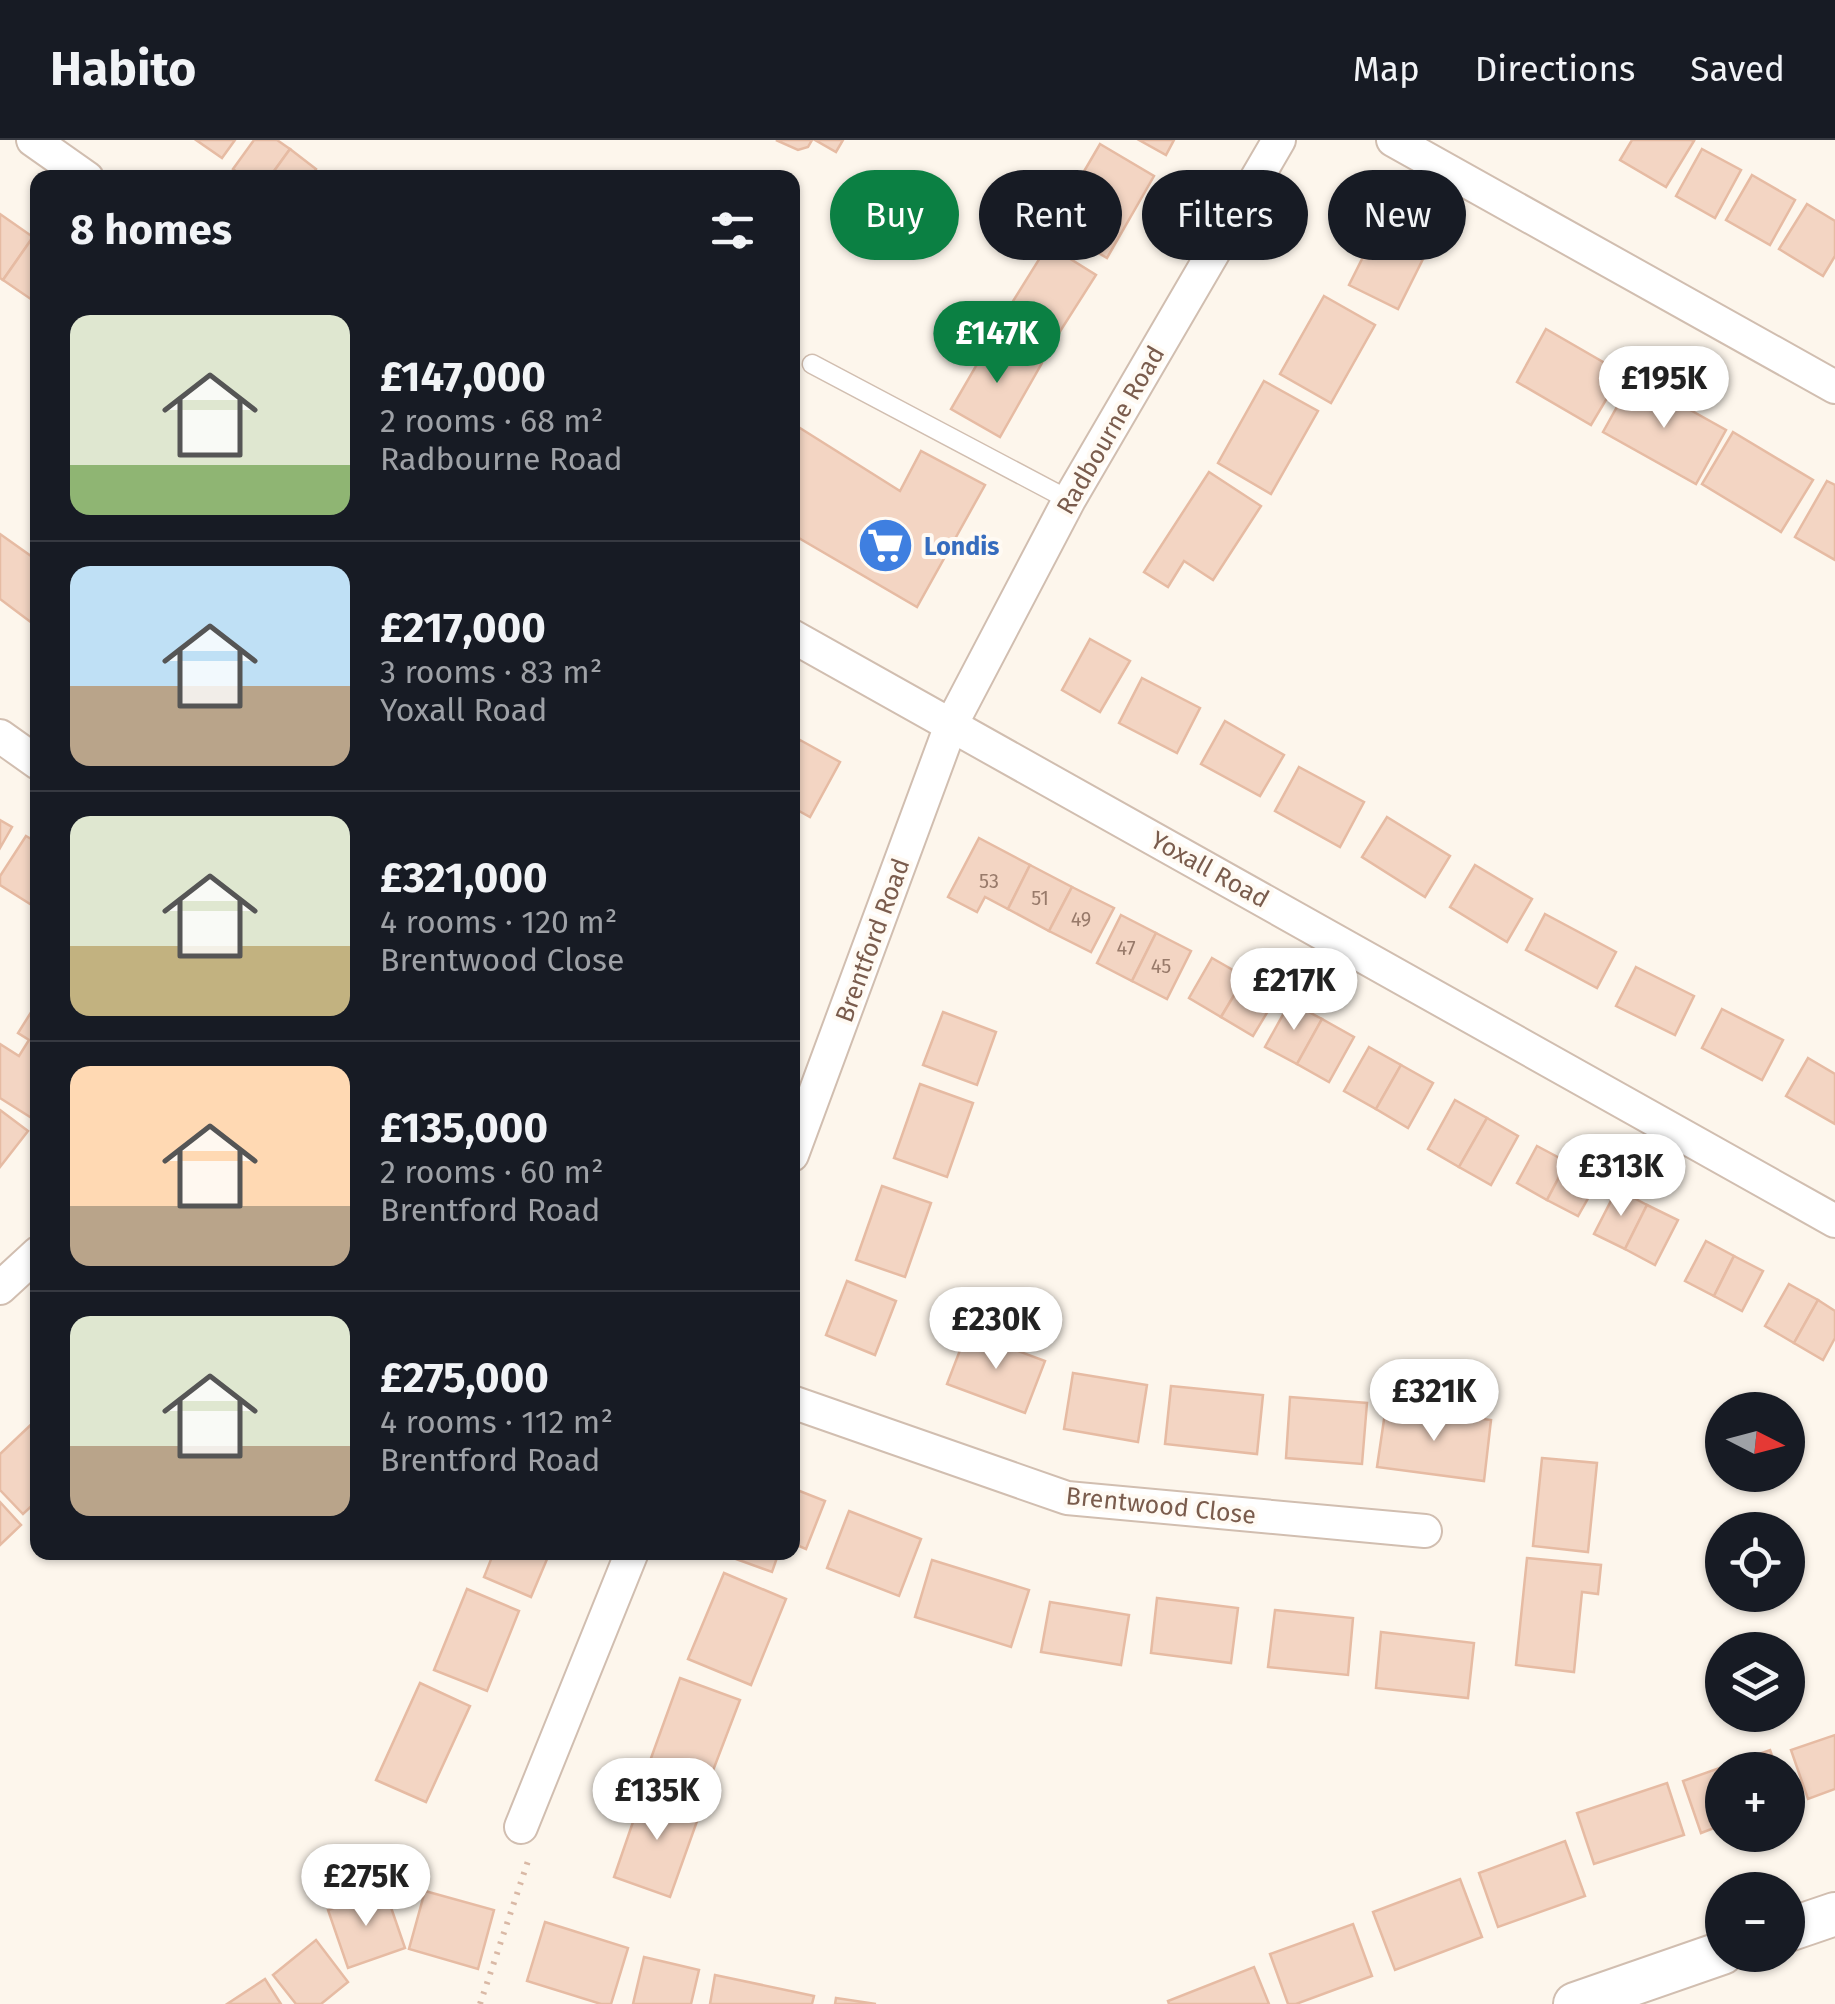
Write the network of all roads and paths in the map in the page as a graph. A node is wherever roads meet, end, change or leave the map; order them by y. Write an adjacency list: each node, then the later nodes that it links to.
1 (33, 140): 4 (street)
2 (1279, 140): 7 (street, Radbourne Road)
3 (1393, 140): 6 (street)
4 (76, 170)
5 (812, 364): 7 (lane)
6 (1835, 387)
7 (1069, 500): 9 (street, Radbourne Road)
8 (800, 640): 9 (street, Yoxall Road)
9 (951, 725): 12 (street, Brentford Road); 13 (street, Yoxall Road)
10 (0, 736): 11 (street)
11 (30, 757)
12 (800, 1133)
13 (1835, 1220)
14 (30, 1260): 15 (street)
15 (0, 1288)
16 (800, 1405): 17 (street, Brentwood Close)
17 (1425, 1531)
18 (629, 1560): 19 (street)
19 (520, 1827): 23 (path)
20 (1835, 1914): 21 (street)
21 (1805, 1924)
22 (1705, 1959): 24 (street)
23 (480, 2004)
24 (1575, 2004)

